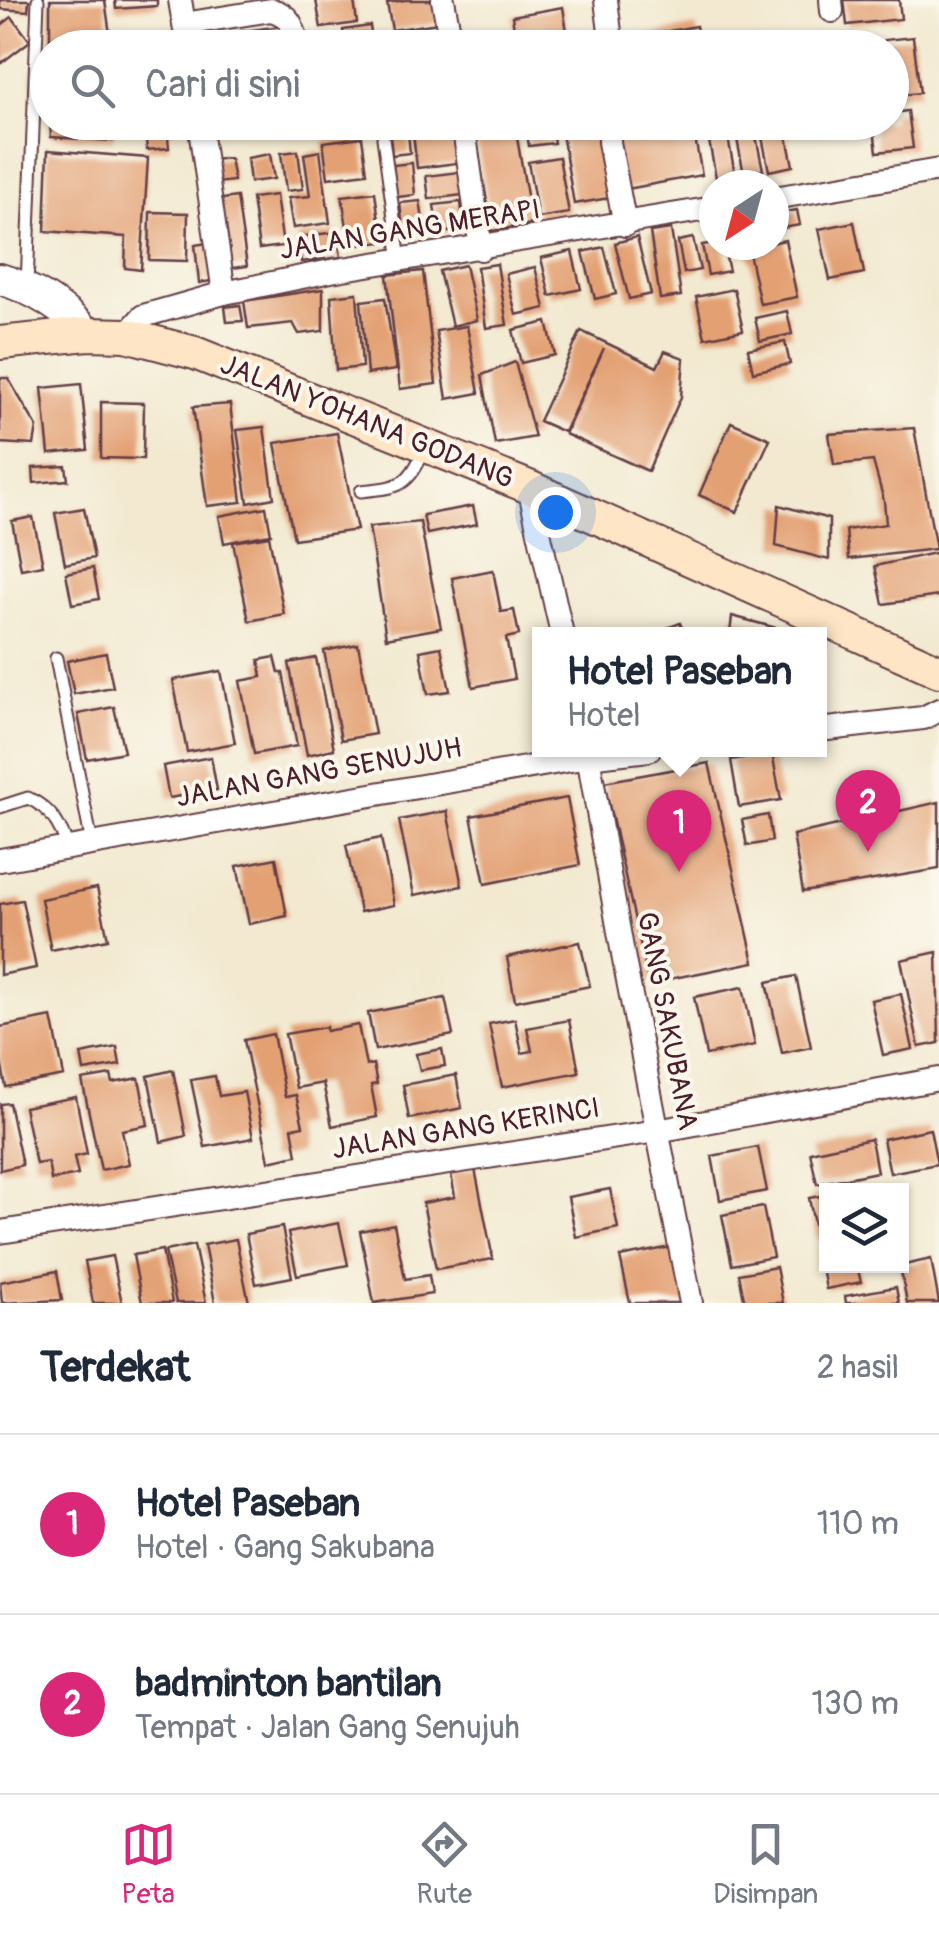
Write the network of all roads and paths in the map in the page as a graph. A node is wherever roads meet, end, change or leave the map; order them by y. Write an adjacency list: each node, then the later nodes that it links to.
1 (38, 0): 5 (lane)
2 (180, 0): 6 (street)
3 (443, 0): 9 (street)
4 (606, 0): 10 (street)
5 (35, 30)
6 (185, 30)
7 (206, 30): 8 (street)
8 (293, 30)
9 (449, 30)
10 (610, 30)
11 (30, 91): 22 (lane)
12 (203, 140): 23 (street)
13 (383, 140): 21 (lane)
14 (466, 140): 20 (street)
15 (609, 140): 19 (street)
16 (939, 170): 17 (street)
17 (789, 195)
18 (699, 211): 19 (street, JALAN GANG MERAPI)
19 (624, 225): 20 (street, JALAN GANG MERAPI)
20 (481, 249): 21 (street, JALAN GANG MERAPI)
21 (400, 261): 23 (street, JALAN GANG MERAPI)
22 (13, 283): 24 (street)
23 (224, 294): 25 (street, JALAN GANG MERAPI)
24 (88, 334): 25 (main road, JALAN YOHANA GODANG); 26 (main road, JALAN YOHANA GODANG)
25 (126, 334): 27 (main road, JALAN YOHANA GODANG)
26 (0, 343)
27 (427, 445): 28 (main road, JALAN YOHANA GODANG); 29 (lane)
28 (529, 488): 30 (street); 32 (main road, JALAN YOHANA GODANG)
29 (361, 491)
30 (560, 627)
31 (56, 658): 38 (lane)
32 (939, 671)
33 (939, 710): 34 (street)
34 (827, 729)
35 (566, 757): 38 (street, JALAN GANG SENUJUH)
36 (589, 757): 41 (street, GANG SAKUBANA)
37 (0, 807): 38 (lane)
38 (80, 846): 39 (street, JALAN GANG SENUJUH)
39 (0, 860)
40 (939, 1079): 41 (street, JALAN GANG KERINCI)
41 (657, 1131): 42 (street, JALAN GANG KERINCI); 43 (street, GANG SAKUBANA)
42 (0, 1232)
43 (691, 1303)

